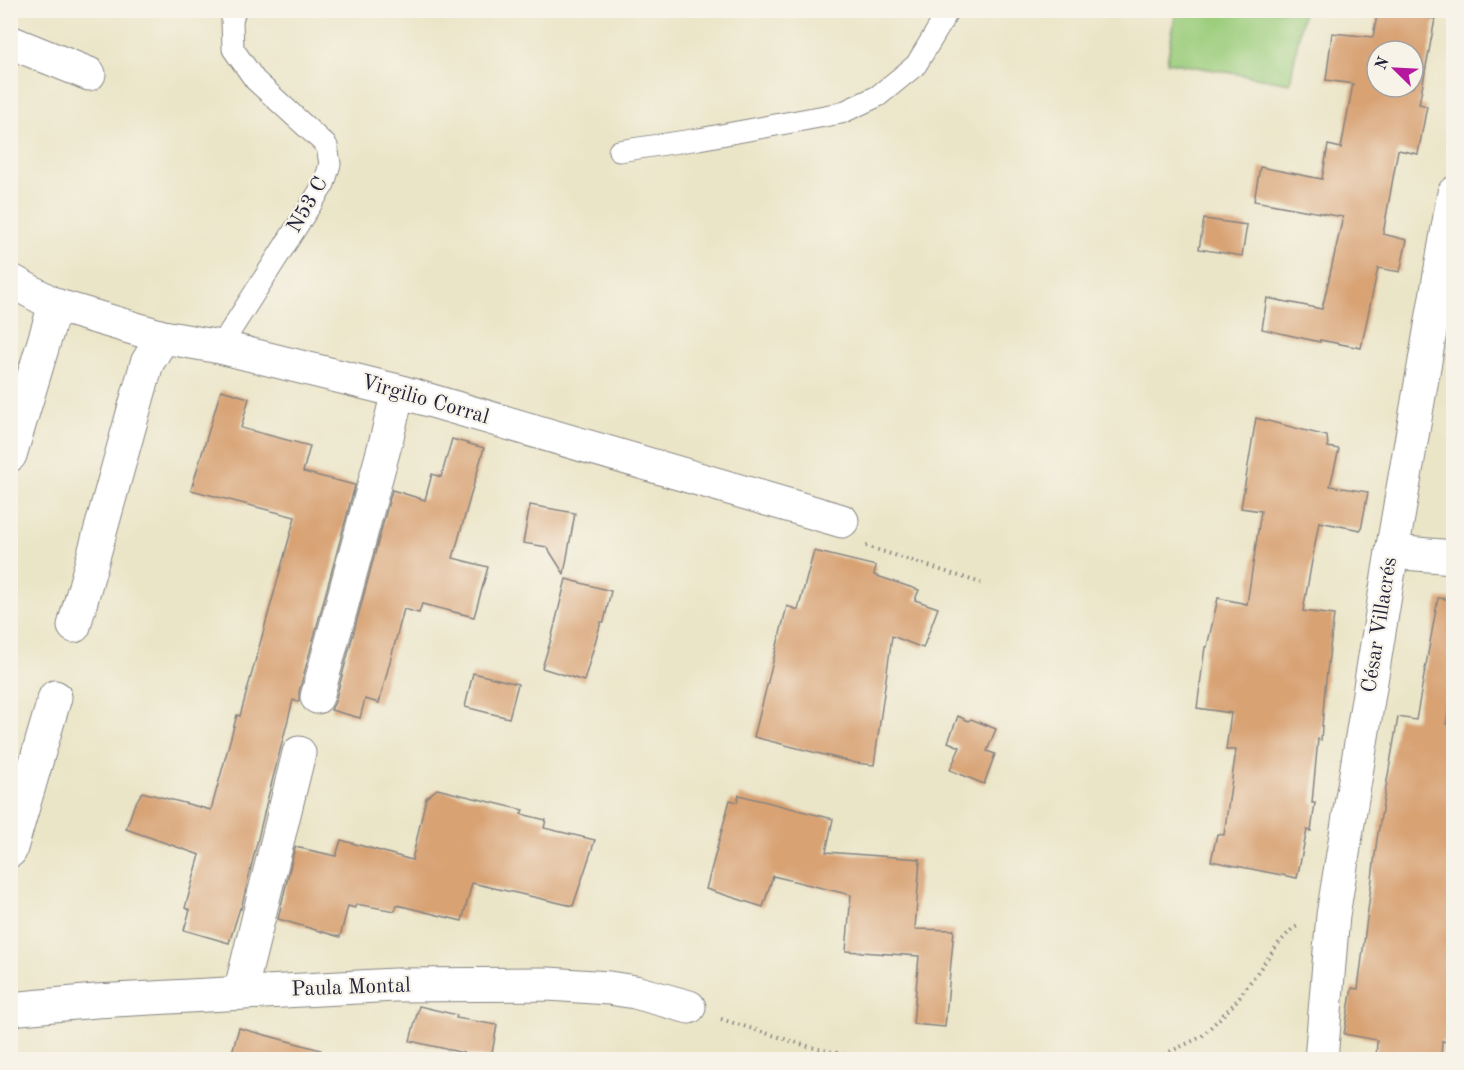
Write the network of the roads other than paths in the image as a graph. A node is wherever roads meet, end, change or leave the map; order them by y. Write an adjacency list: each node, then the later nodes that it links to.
1 (235, 10): 10 (lane, N53 C)
2 (948, 10): 5 (lane)
3 (10, 42): 4 (street)
4 (89, 74)
5 (619, 151)
6 (1454, 193): 14 (street, César Villacrés)
7 (10, 280): 8 (street, Virgilio Corral)
8 (55, 305): 9 (street, Virgilio Corral); 12 (street)
9 (163, 337): 10 (street, Virgilio Corral); 16 (street)
10 (220, 347): 11 (street, Virgilio Corral)
11 (398, 391): 13 (street, Virgilio Corral); 18 (street)
12 (10, 455)
13 (842, 521)
14 (1392, 552): 15 (street); 24 (street, César Villacrés)
15 (1454, 557)
16 (74, 626)
17 (55, 697): 20 (street)
18 (316, 697)
19 (299, 753): 21 (street)
20 (10, 851)
21 (240, 993): 22 (street, Paula Montal); 23 (street, Paula Montal)
22 (689, 1007)
23 (10, 1009)
24 (1321, 1059)

